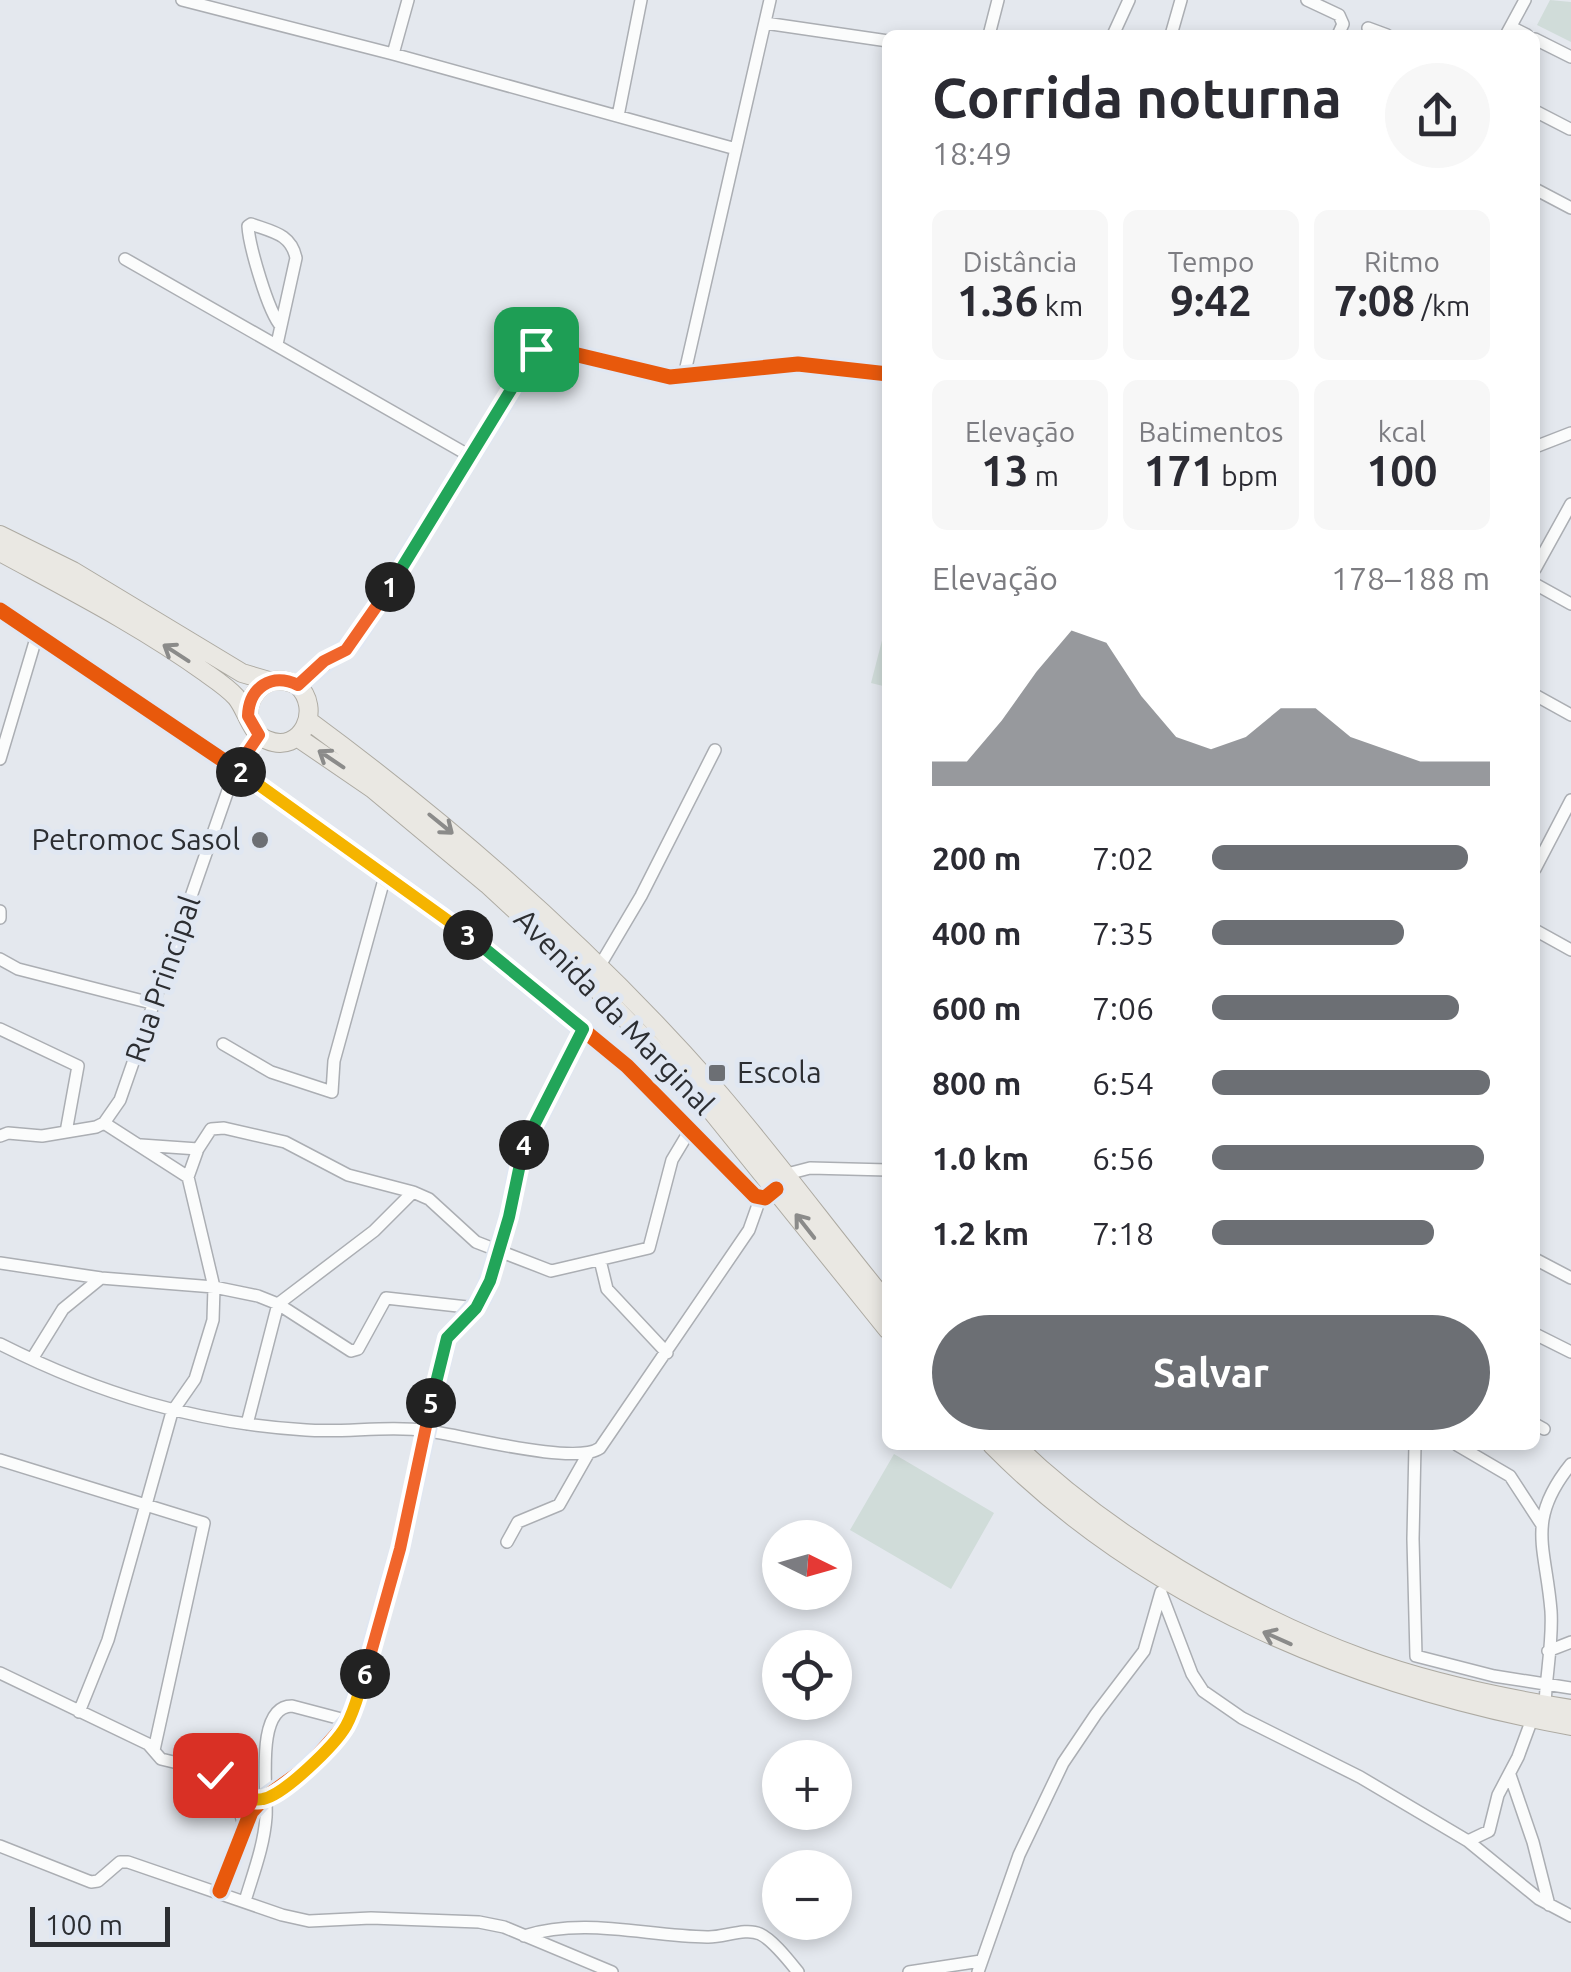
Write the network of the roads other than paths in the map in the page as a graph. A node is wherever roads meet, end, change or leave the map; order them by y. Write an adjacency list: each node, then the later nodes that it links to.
1 (182, 0): 20 (street)
2 (408, 0): 20 (street)
3 (641, 0): 23 (street)
4 (770, 0): 10 (street)
5 (998, 0): 12 (street)
6 (1130, 0): 13 (street)
7 (1180, 0): 14 (street)
8 (1306, 0): 15 (street)
9 (1525, 0): 17 (street)
10 (765, 23): 18 (street); 25 (street)
11 (1368, 28): 16 (street)
12 (990, 30)
13 (1115, 30)
14 (1172, 30)
15 (1340, 30)
16 (1373, 30)
17 (1509, 30)
18 (882, 40)
19 (1540, 42): 21 (street)
20 (393, 54): 23 (street)
21 (1571, 57)
22 (1540, 114): 24 (street)
23 (618, 116): 25 (street)
24 (1570, 129)
25 (736, 149): 32 (street)
26 (1540, 192): 27 (street)
27 (1571, 208)
28 (125, 260): 30 (street)
29 (281, 326): 29 (street); 30 (street)
30 (277, 344): 35 (street)
31 (882, 373): 32 (street)
32 (684, 376): 35 (street)
33 (1571, 432): 34 (street)
34 (1540, 445)
35 (470, 456): 45 (street)
36 (1571, 504): 39 (street)
37 (0, 535): 44 (main road)
38 (0, 552): 48 (main road, one-way to 38)
39 (1540, 560)
40 (1540, 587): 41 (street)
41 (1571, 604)
42 (0, 610): 43 (street)
43 (37, 635): 53 (street); 54 (street)
44 (269, 681): 45 (main road); 48 (main road)
45 (298, 685): 49 (main road)
46 (1540, 698): 47 (street)
47 (1571, 714)
48 (248, 716): 50 (main road)
49 (309, 721): 51 (main road); 62 (main road, Avenida da Marginal, one-way to 62)
50 (259, 735): 51 (main road); 54 (street, Rua Principal)
51 (297, 737): 75 (main road, Avenida da Marginal, one-way to 51)
52 (715, 750): 62 (street)
53 (0, 760)
54 (236, 769): 58 (street); 63 (street, Rua Principal)
55 (1571, 800): 56 (street)
56 (1565, 825): 57 (street)
57 (1540, 862)
58 (385, 876): 65 (street); 66 (street)
59 (1540, 933): 60 (street)
60 (1571, 950)
61 (0, 959): 63 (street)
62 (599, 968): 75 (main road, Avenida da Marginal)
63 (155, 1004): 67 (street, Rua Principal)
64 (0, 1029): 69 (street)
65 (583, 1029): 68 (street); 77 (street)
66 (223, 1044)
67 (104, 1123): 69 (street); 71 (street)
68 (690, 1130): 75 (street); 78 (street)
69 (66, 1132): 70 (street)
70 (0, 1136)
71 (137, 1145): 72 (street); 74 (street)
72 (198, 1149): 74 (street); 76 (street)
73 (882, 1170): 75 (street)
74 (188, 1177): 83 (street)
75 (774, 1187): 84 (main road, Avenida da Marginal); 88 (main road, Avenida da Marginal, one-way to 75); 93 (street)
76 (413, 1192): 77 (street); 85 (street)
77 (500, 1250): 78 (street); 87 (street)
78 (600, 1260): 93 (street)
79 (1540, 1262): 82 (street)
80 (0, 1263): 81 (street)
81 (101, 1278): 83 (street); 94 (street)
82 (1571, 1278)
83 (214, 1288): 85 (street); 95 (street)
84 (882, 1298)
85 (278, 1304): 86 (street); 96 (street)
86 (454, 1306): 87 (street); 90 (street)
87 (476, 1308): 90 (street)
88 (882, 1322)
89 (1540, 1336): 92 (street)
90 (447, 1338): 97 (street)
91 (0, 1344): 94 (street)
92 (1571, 1352)
93 (666, 1353): 102 (street)
94 (32, 1360): 95 (street)
95 (172, 1412): 96 (street); 105 (street)
96 (247, 1424): 97 (street)
97 (425, 1430): 102 (street); 117 (street)
98 (997, 1450): 108 (main road)
99 (1021, 1450): 116 (main road)
100 (1415, 1450): 112 (street)
101 (1465, 1450): 106 (street)
102 (588, 1454): 107 (street)
103 (0, 1460): 105 (street)
104 (1571, 1464): 106 (street)
105 (146, 1508): 115 (street); 119 (street)
106 (1542, 1526): 110 (street)
107 (507, 1542)
108 (1163, 1586): 116 (main road, one-way to 108); 124 (street); 131 (street)
109 (1571, 1642): 110 (street)
110 (1548, 1651): 112 (street)
111 (0, 1673): 115 (street)
112 (1546, 1685): 113 (street); 116 (street)
113 (1571, 1688)
114 (1571, 1709): 116 (main road)
115 (78, 1712): 119 (street)
116 (1539, 1712): 118 (main road); 120 (street)
117 (349, 1721): 122 (street); 122 (street)
118 (1571, 1726)
119 (154, 1750): 121 (street)
120 (1510, 1775): 124 (street); 128 (street)
121 (233, 1790): 122 (street); 123 (street)
122 (264, 1798): 123 (street); 127 (street)
123 (244, 1825): 126 (street)
124 (1468, 1841): 128 (street)
125 (0, 1846): 126 (street)
126 (220, 1891): 127 (street)
127 (245, 1901): 130 (street)
128 (1549, 1905): 129 (street)
129 (1571, 1916)
130 (524, 1936): 133 (street); 134 (street)
131 (979, 1967): 132 (street)
132 (923, 1970): 135 (street)
133 (612, 1972)
134 (798, 1972)
135 (909, 1972)

